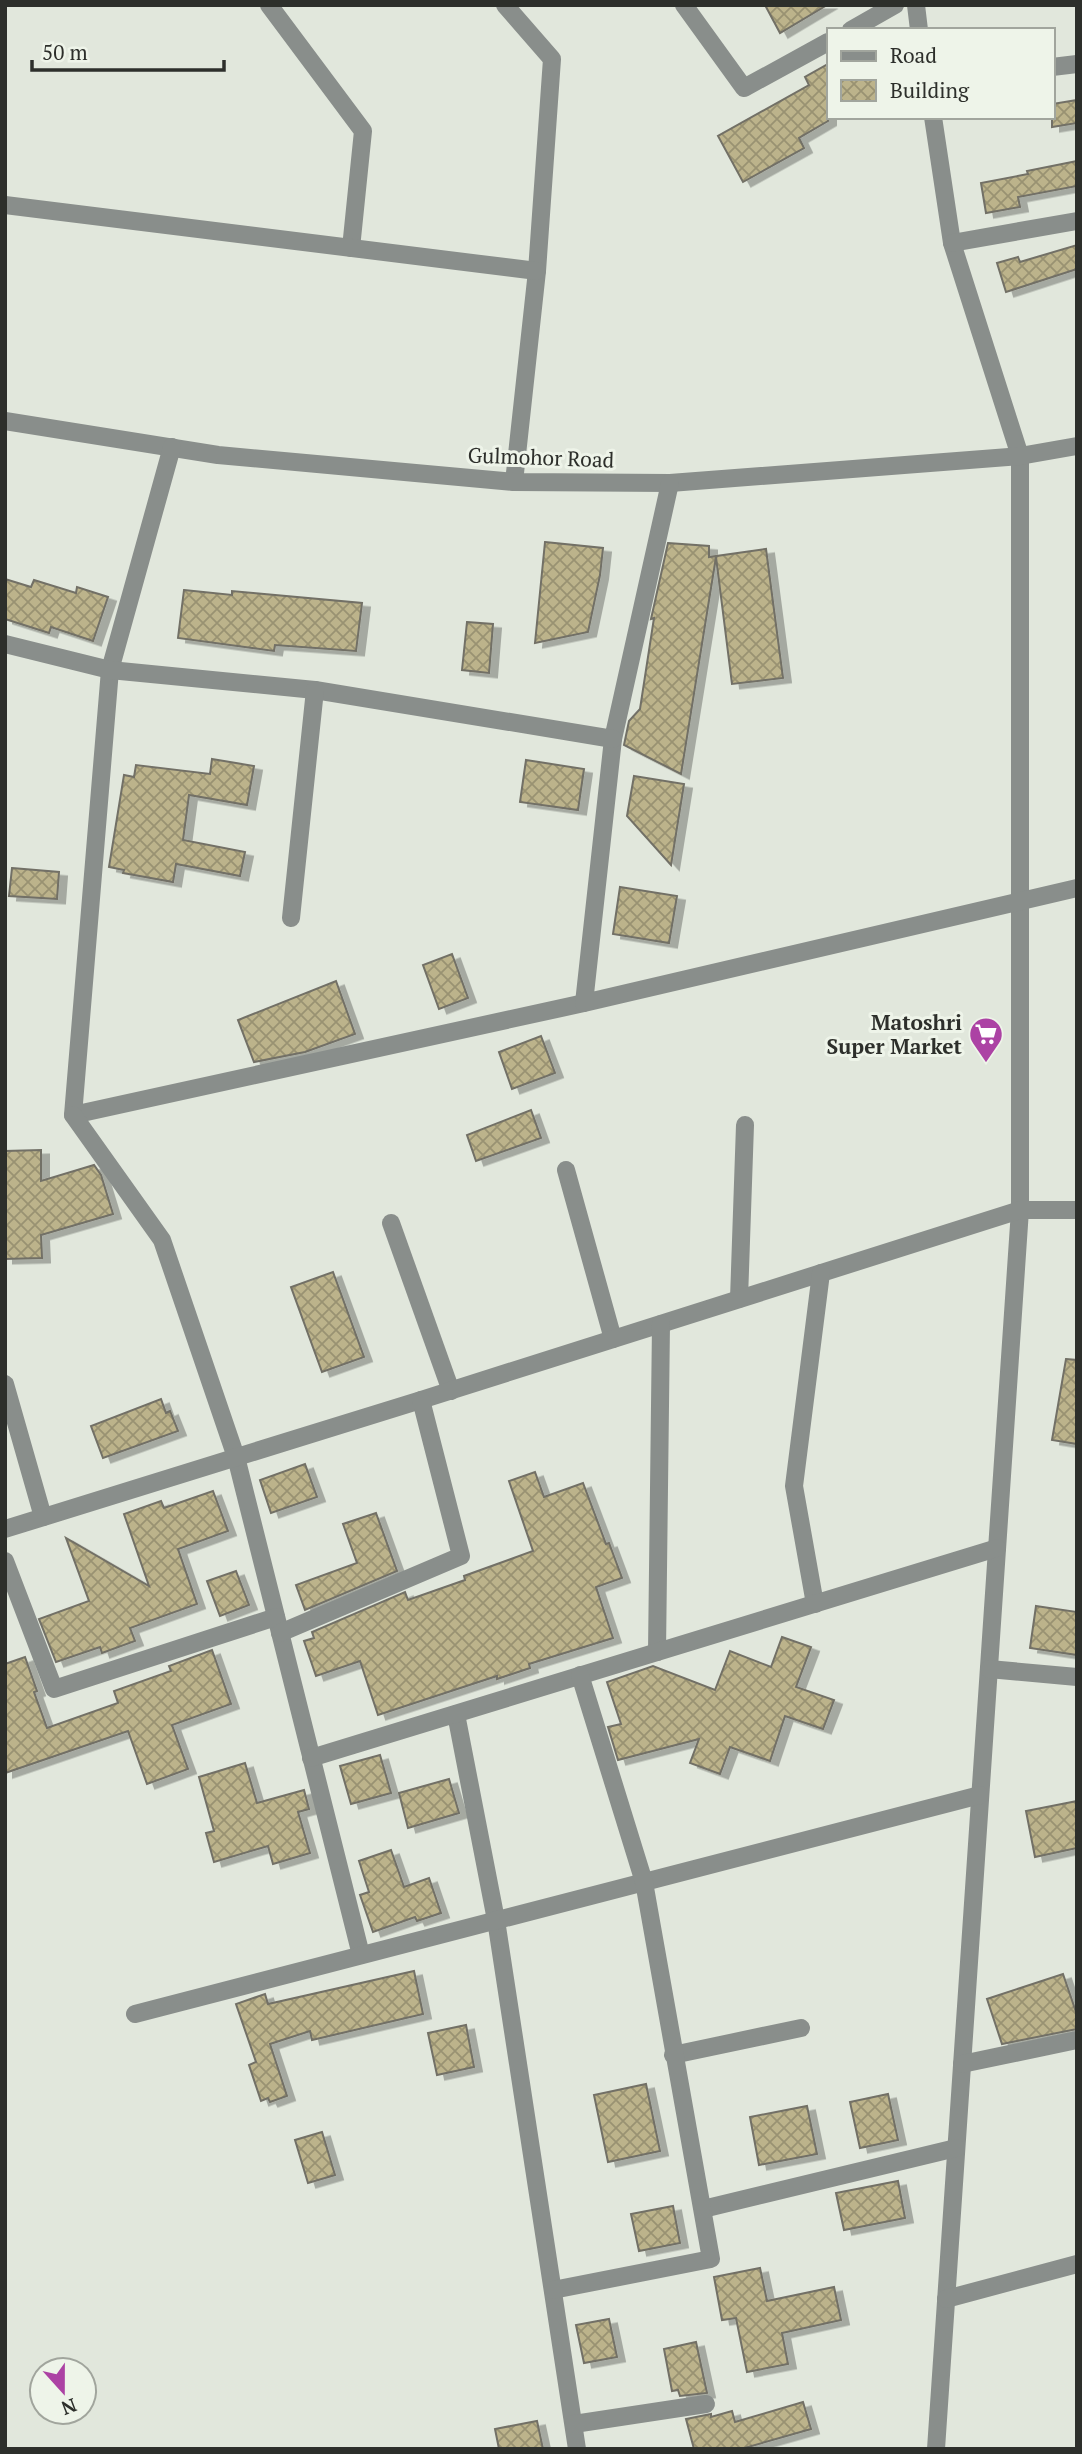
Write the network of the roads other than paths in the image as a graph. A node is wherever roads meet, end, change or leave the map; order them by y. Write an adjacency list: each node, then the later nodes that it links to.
1 (269, 5): 15 (street)
2 (505, 5): 16 (street)
3 (684, 5): 8 (street)
4 (895, 5): 6 (street)
5 (916, 5): 7 (street)
6 (855, 28)
7 (919, 28)
8 (827, 43)
9 (1077, 64): 10 (street)
10 (1054, 67)
11 (933, 119): 14 (street)
12 (5, 205): 15 (street)
13 (1077, 222): 14 (street)
14 (953, 243): 20 (street)
15 (351, 248): 16 (street)
16 (537, 271): 21 (street)
17 (5, 421): 19 (street, Gulmohor Road)
18 (1077, 446): 20 (street, Gulmohor Road)
19 (172, 447): 21 (street, Gulmohor Road); 24 (street)
20 (1020, 456): 22 (street, Gulmohor Road); 28 (street)
21 (514, 482): 22 (street, Gulmohor Road)
22 (670, 482): 26 (street)
23 (5, 643): 24 (street)
24 (110, 670): 25 (street); 31 (street)
25 (315, 690): 26 (street); 29 (street)
26 (612, 739): 30 (street)
27 (1077, 888): 28 (street)
28 (1020, 900): 30 (street); 34 (street)
29 (291, 918)
30 (584, 1003): 31 (street)
31 (73, 1115): 44 (street)
32 (745, 1125): 38 (street)
33 (566, 1170): 40 (street)
34 (1020, 1210): 35 (street); 37 (street); 47 (street)
35 (1077, 1210)
36 (391, 1223): 42 (street)
37 (821, 1273): 38 (street); 49 (street)
38 (739, 1299): 39 (street)
39 (661, 1324): 40 (street); 51 (street)
40 (613, 1339): 42 (street)
41 (5, 1384): 45 (street)
42 (451, 1391): 43 (street)
43 (421, 1401): 44 (street); 50 (street)
44 (236, 1457): 45 (street); 50 (street)
45 (43, 1517): 46 (street)
46 (5, 1529)
47 (997, 1548): 49 (street); 52 (street)
48 (5, 1561): 50 (street)
49 (815, 1604): 51 (street)
50 (278, 1625): 56 (street)
51 (657, 1652): 53 (street)
52 (989, 1669): 54 (street); 57 (street)
53 (580, 1675): 55 (street); 58 (street)
54 (1077, 1677)
55 (456, 1714): 56 (street); 59 (street)
56 (311, 1758): 60 (street)
57 (980, 1795): 58 (street); 65 (street)
58 (644, 1882): 59 (street); 64 (street)
59 (496, 1920): 60 (street); 69 (street)
60 (361, 1955): 61 (street)
61 (135, 2014)
62 (801, 2028): 64 (street)
63 (1077, 2040): 65 (street)
64 (673, 2055): 67 (street)
65 (962, 2064): 66 (street)
66 (956, 2148): 67 (street); 70 (street)
67 (703, 2209): 69 (street)
68 (1077, 2264): 70 (street)
69 (553, 2290): 72 (street)
70 (946, 2299): 74 (street)
71 (706, 2404): 72 (street)
72 (574, 2424): 73 (street)
73 (578, 2449)
74 (936, 2449)

